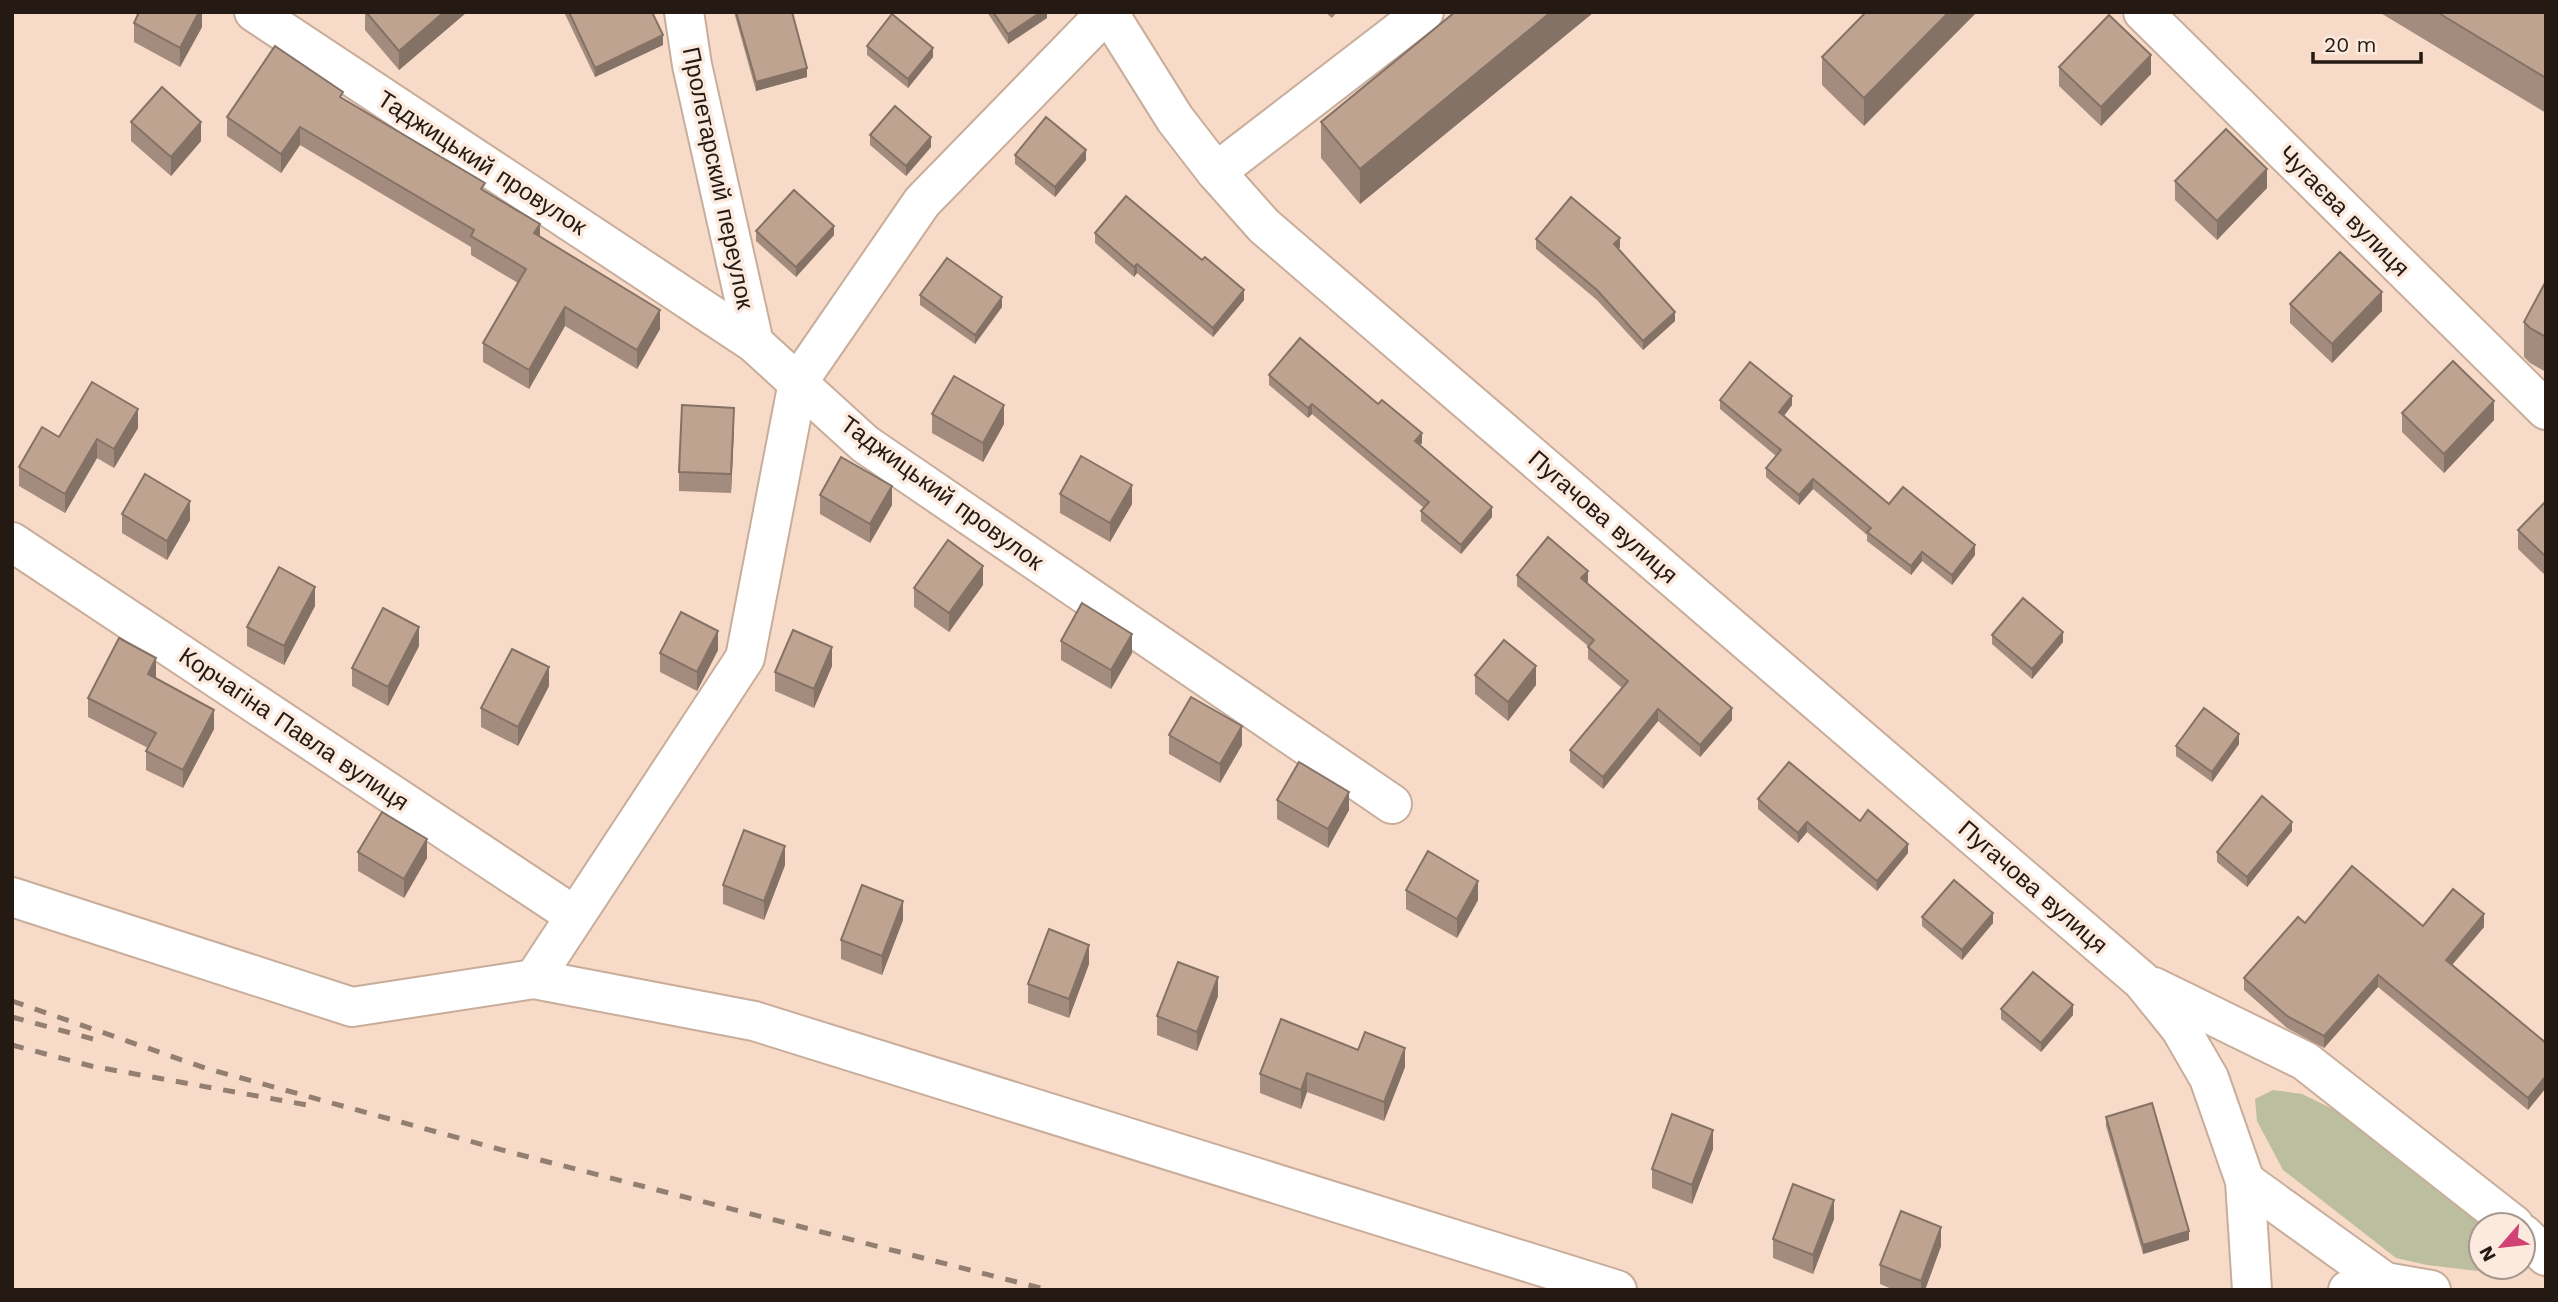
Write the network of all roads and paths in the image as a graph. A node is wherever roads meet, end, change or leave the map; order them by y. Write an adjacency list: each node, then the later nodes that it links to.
1 (254, 12): 7 (street, Таджицький провулок)
2 (684, 12): 7 (street, Пролетарский переулок)
3 (1107, 12): 6 (street, Пугачова вулиця); 8 (street)
4 (1424, 12): 6 (street)
5 (2143, 12): 9 (street, Чугаєва вулиця)
6 (1216, 172): 15 (street, Пугачова вулиця)
7 (754, 342): 8 (street, Таджицький провулок)
8 (798, 382): 11 (street, Таджицький провулок); 13 (street)
9 (2546, 410)
10 (12, 542): 13 (street, Корчагіна Павла вулиця)
11 (1392, 804)
12 (12, 897): 14 (street)
13 (575, 916): 14 (street)
14 (534, 979): 19 (street)
15 (2142, 981): 16 (street, Пугачова вулиця); 17 (street, Пугачова вулиця)
16 (2245, 1181): 18 (street); 20 (street, Пугачова вулиця)
17 (2496, 1211)
18 (2385, 1282): 21 (street); 22 (street)
19 (1617, 1290)
20 (2252, 1290)
21 (2348, 1290)
22 (2431, 1290)

